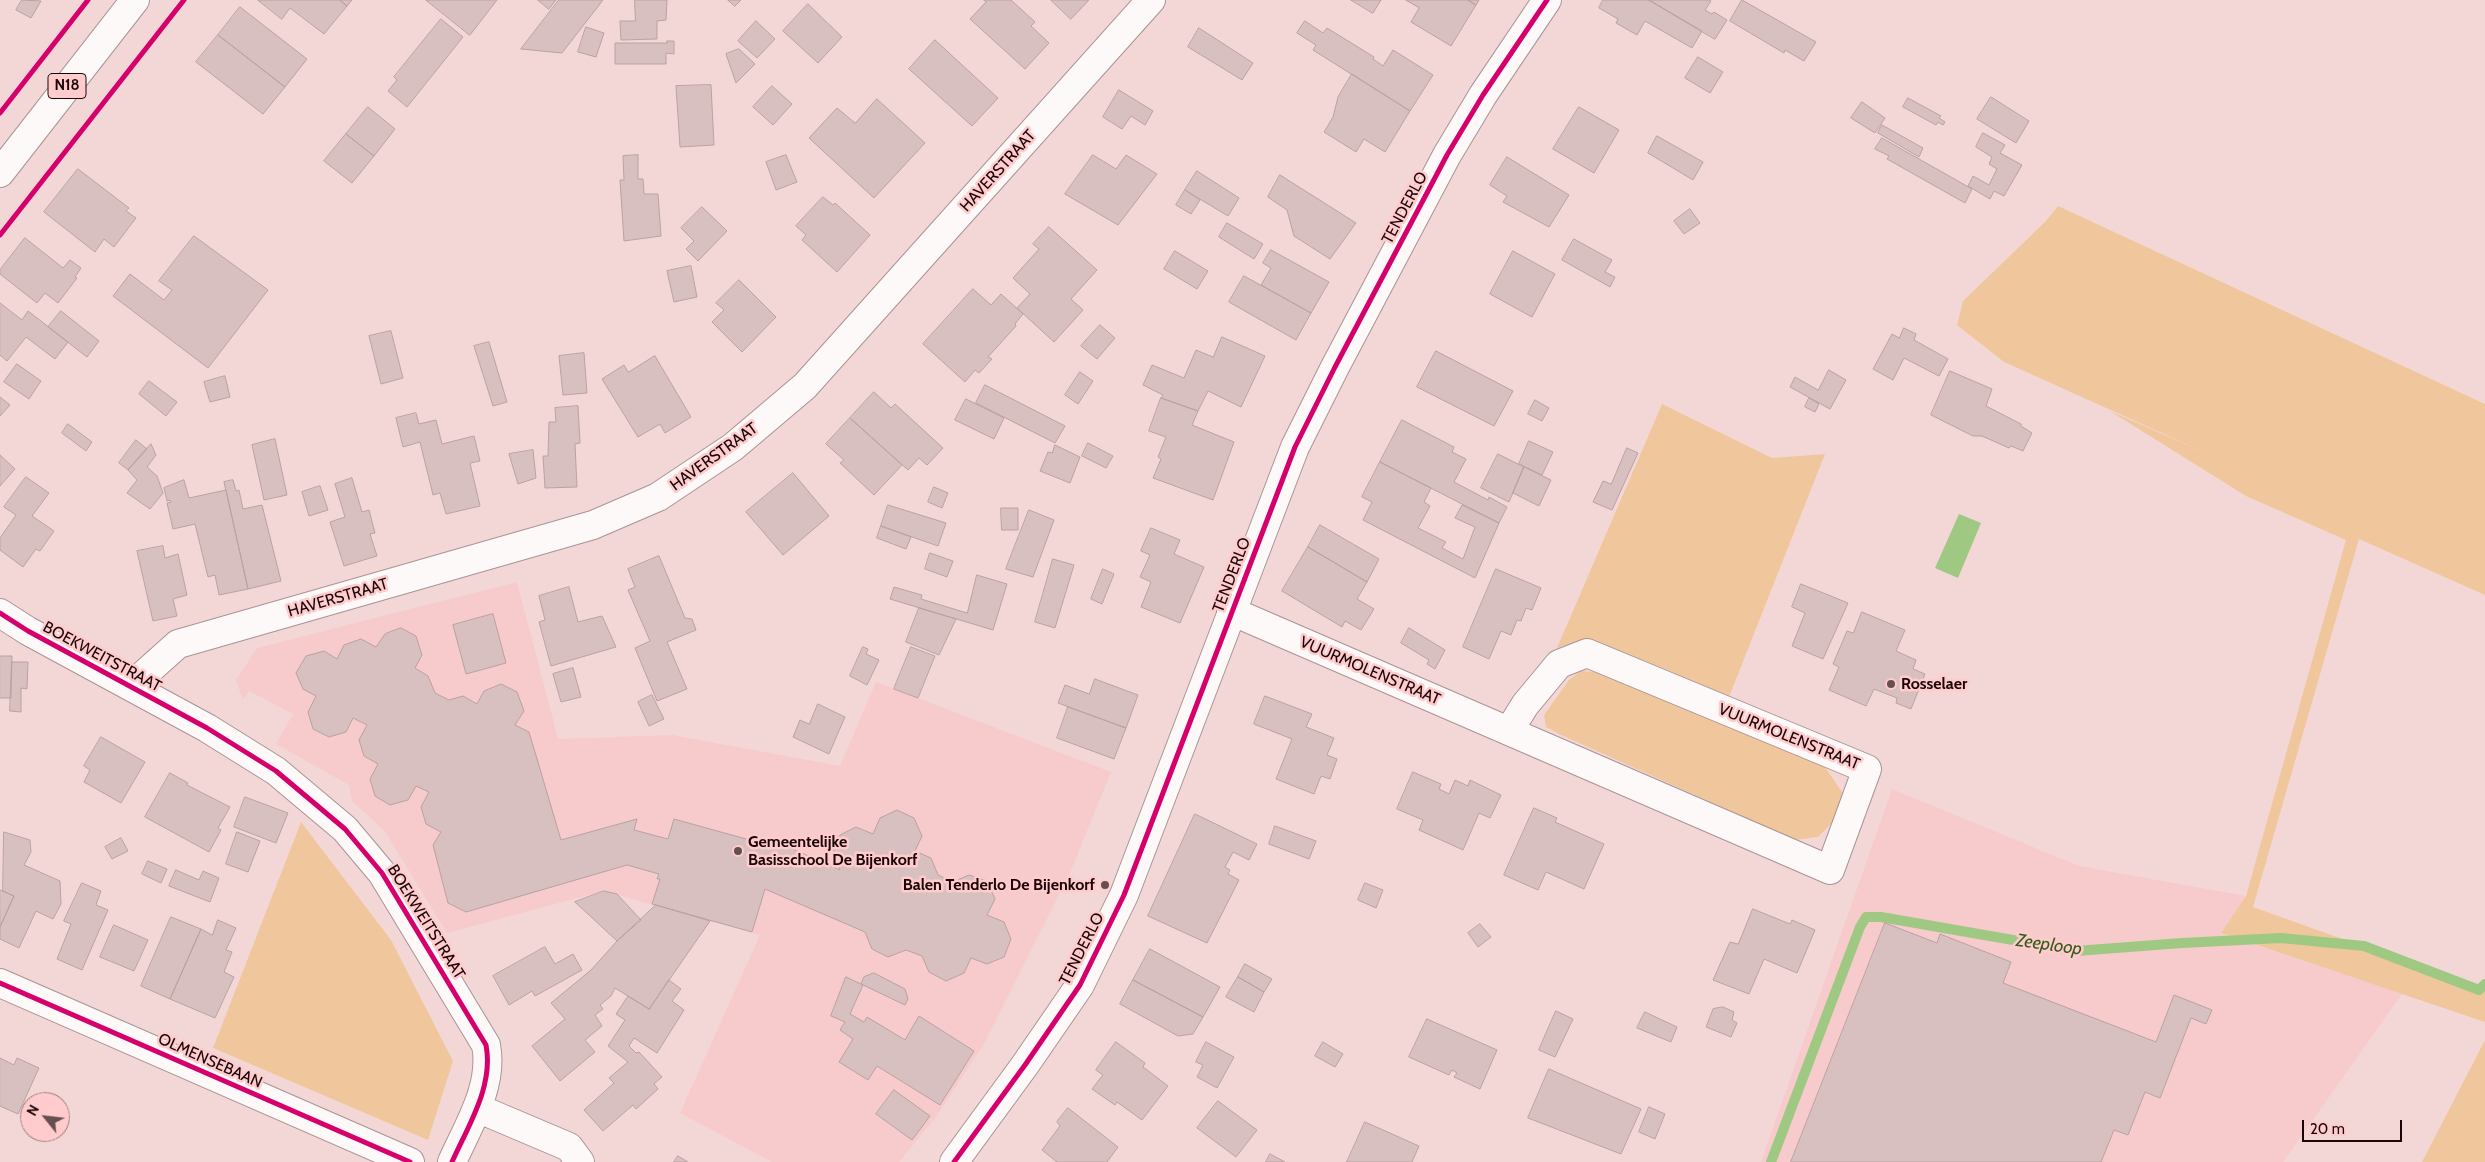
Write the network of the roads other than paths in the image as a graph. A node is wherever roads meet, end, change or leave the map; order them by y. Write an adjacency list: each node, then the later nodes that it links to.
1 (135, 0): 4 (street, N18)
2 (1151, 0): 7 (street, HAVERSTRAAT)
3 (1547, 0): 5 (street, TENDERLO)
4 (0, 172)
5 (1231, 610): 8 (street, VUURMOLENSTRAAT); 15 (street, TENDERLO)
6 (0, 613): 7 (street, BOEKWEITSTRAAT)
7 (131, 686): 10 (street, BOEKWEITSTRAAT)
8 (1509, 731): 8 (street, VUURMOLENSTRAAT)
9 (0, 983): 11 (street, OLMENSEBAAN)
10 (477, 1108): 13 (street, BOEKWEITSTRAAT); 14 (street)
11 (373, 1155): 12 (street, OLMENSEBAAN)
12 (410, 1162)
13 (452, 1162)
14 (580, 1162)
15 (954, 1162)

